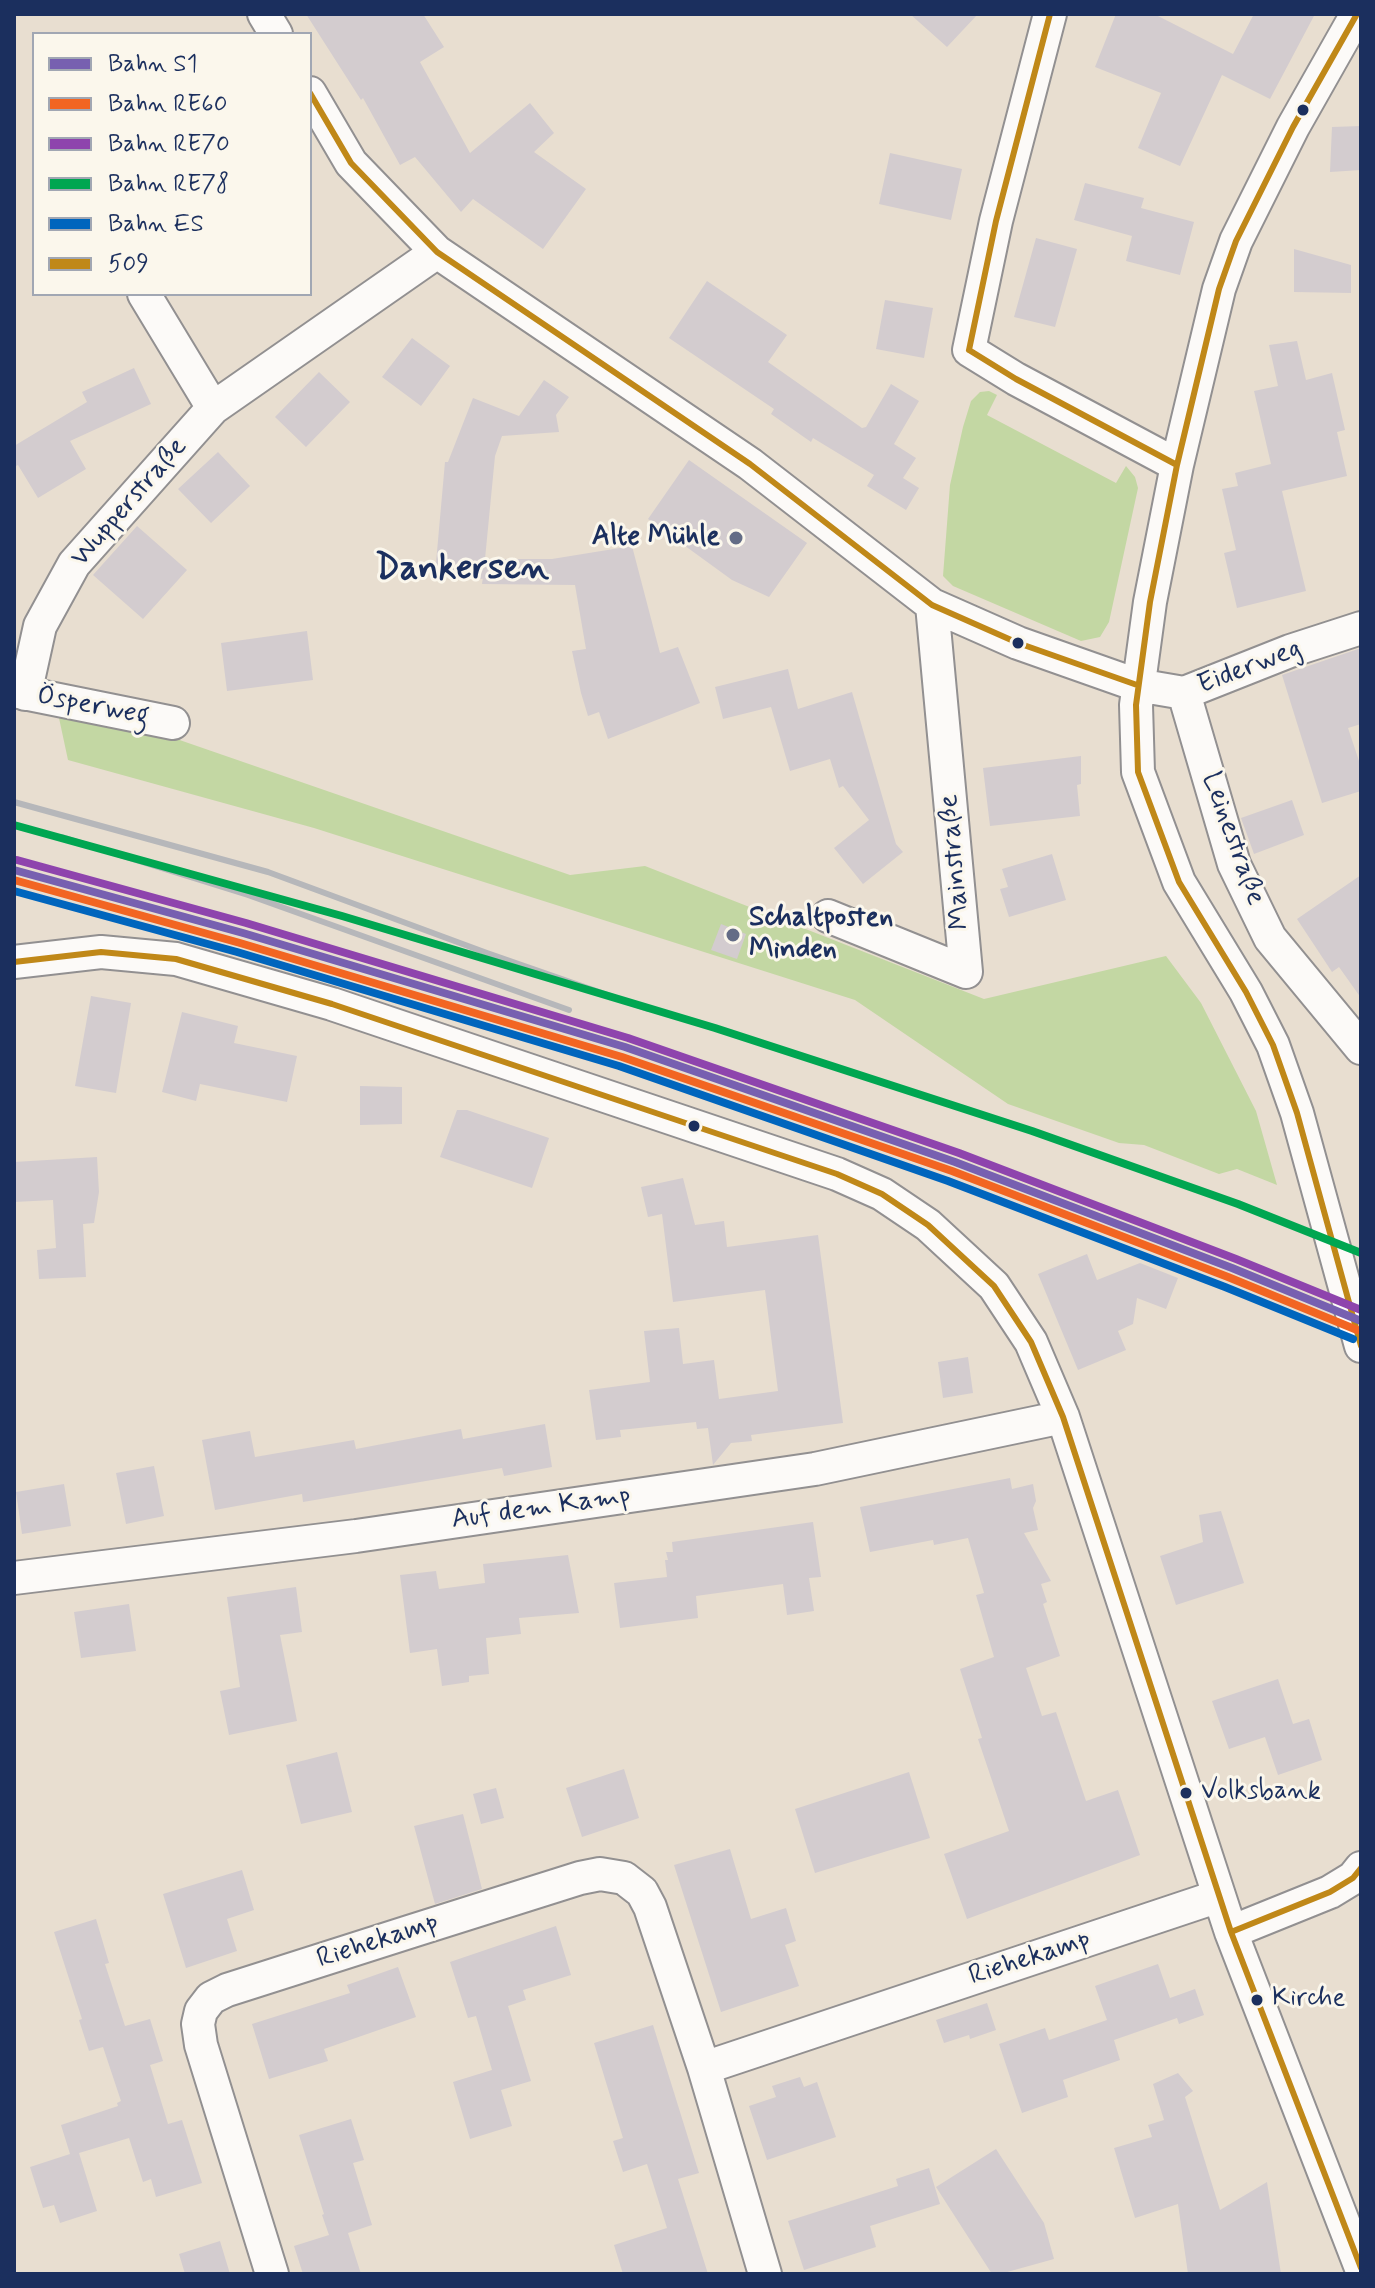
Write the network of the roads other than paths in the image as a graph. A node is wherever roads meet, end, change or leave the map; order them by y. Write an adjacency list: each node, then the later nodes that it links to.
1 (264, 14): 4 (street)
2 (1050, 14): 9 (street)
3 (1357, 14): 9 (street)
4 (275, 32)
5 (312, 96): 6 (street, Eiderweg)
6 (437, 252): 8 (street, Wupperstraße); 10 (street, Eiderweg)
7 (145, 296): 8 (street)
8 (213, 408): 13 (street, Wupperstraße)
9 (1177, 465): 12 (street)
10 (932, 605): 12 (street, Eiderweg); 16 (street, Mainstraße)
11 (1361, 628): 14 (street, Eiderweg)
12 (1137, 685): 14 (street, Eiderweg); 19 (street)
13 (20, 693): 15 (street, Ösperweg)
14 (1184, 693): 18 (street, Leinestraße)
15 (173, 723)
16 (828, 916)
17 (14, 962): 20 (street)
18 (1361, 1048)
19 (1361, 1346)
20 (1063, 1417): 21 (street, Auf dem Kamp); 23 (street)
21 (14, 1578)
22 (1361, 1868): 24 (street)
23 (1219, 1896): 24 (street); 25 (street, Riehekamp)
24 (1231, 1932): 26 (street)
25 (704, 2068): 27 (street, Riehekamp); 28 (street, Riehekamp)
26 (1361, 2268)
27 (272, 2274)
28 (765, 2274)

